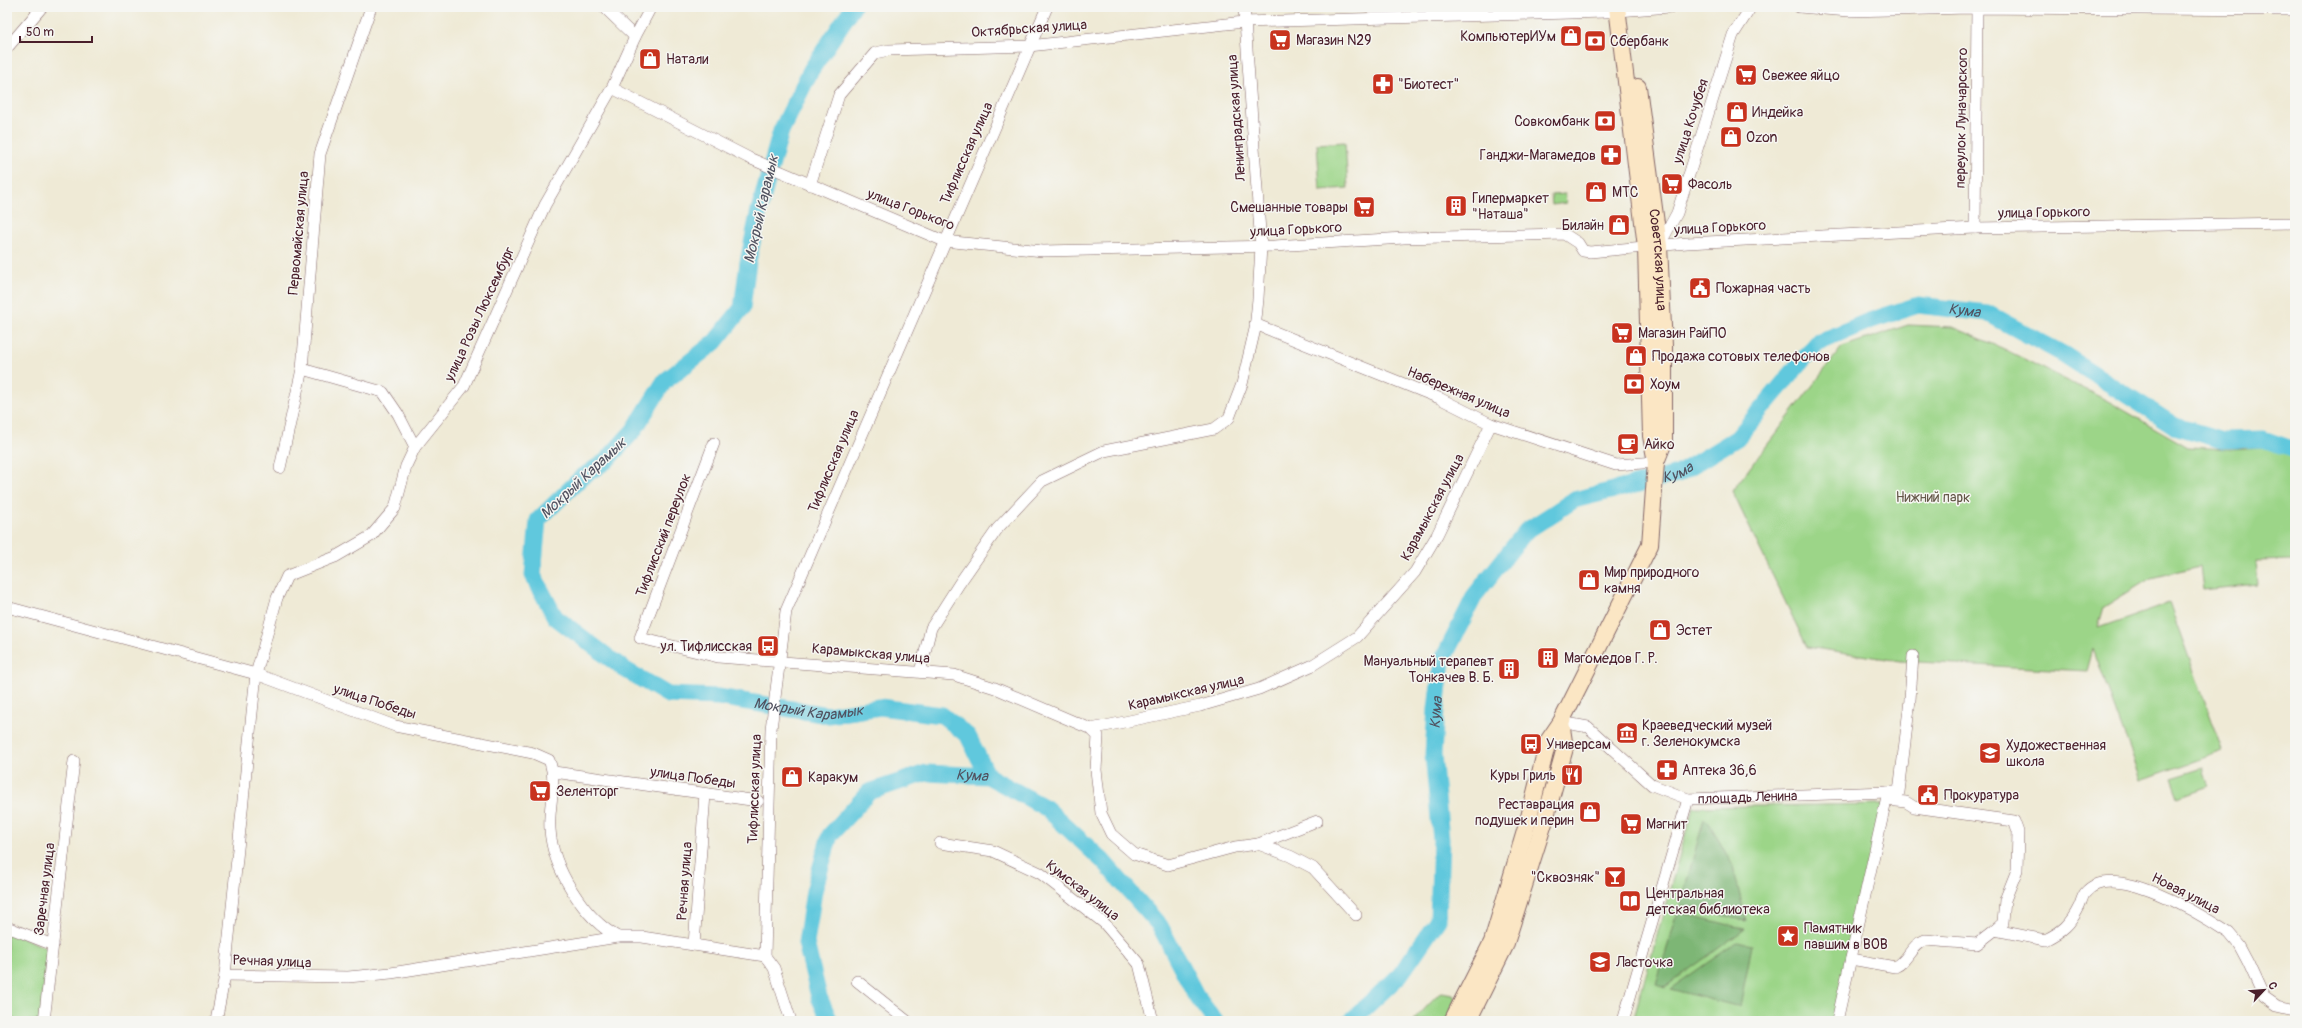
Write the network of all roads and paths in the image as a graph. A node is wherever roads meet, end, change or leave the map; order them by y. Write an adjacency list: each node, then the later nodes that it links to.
1 (42, 7): 16 (street)
2 (371, 7): 25 (street, Первомайская улица)
3 (604, 7): 14 (street)
4 (651, 7): 14 (street, улица Розы Люксембург)
5 (1047, 7): 15 (street, Тифлисская улица)
6 (1244, 7): 13 (street, Ленинградская улица)
7 (1670, 7): 11 (street, Октябрьская улица)
8 (1751, 7): 23 (street, улица Кочубея)
9 (1799, 7): 10 (street)
10 (1972, 7): 12 (street); 20 (street, переулок Луначарского)
11 (1623, 9): 13 (street, Октябрьская улица); 23 (street, Советская улица)
12 (2295, 10)
13 (1244, 22): 15 (street, Октябрьская улица); 22 (street, Ленинградская улица)
14 (635, 37): 17 (street, улица Розы Люксембург)
15 (1029, 46): 18 (street, Октябрьская улица); 21 (street, Тифлисская улица)
16 (7, 48)
17 (612, 88): 18 (street, улица Горького); 28 (street, улица Розы Люксембург)
18 (810, 185): 21 (street, улица Горького)
19 (2295, 223): 20 (street, улица Горького)
20 (1975, 228): 23 (street, улица Горького)
21 (944, 241): 22 (street, улица Горького); 34 (street, Тифлисская улица)
22 (1261, 246): 23 (street, улица Горького); 24 (street, Ленинградская улица)
23 (1653, 246): 29 (street, Советская улица)
24 (1256, 324): 26 (street, Набережная улица); 35 (street, Ленинградская улица)
25 (302, 369): 28 (street); 30 (street, Первомайская улица)
26 (1491, 424): 29 (street, Набережная улица); 38 (street, Карамыкская улица)
27 (714, 443): 32 (street, Тифлисский переулок)
28 (415, 447): 36 (street, улица Розы Люксембург)
29 (1656, 462): 37 (street)
30 (280, 468)
31 (7, 606): 36 (street, улица Победы)
32 (640, 638): 34 (street, Карамыкская улица)
33 (1913, 656): 42 (street)
34 (779, 661): 35 (street, Карамыкская улица); 54 (street, Тифлисская улица)
35 (920, 672): 38 (street, Карамыкская улица)
36 (256, 674): 40 (street, улица Победы); 56 (street, Речная улица)
37 (1561, 722): 43 (street, площадь Ленина); 66 (street); 67 (street)
38 (1091, 729): 47 (street)
39 (74, 760): 53 (street, Заречная улица)
40 (554, 772): 41 (street, улица Победы); 51 (street, Речная улица)
41 (706, 794): 44 (street, улица Победы); 52 (street, Речная улица)
42 (1888, 796): 43 (street, площадь Ленина); 50 (street, площадь Ленина); 55 (street)
43 (1688, 799): 68 (street)
44 (758, 801)
45 (1317, 820): 47 (street)
46 (940, 843): 65 (street, Кумская улица)
47 (1258, 844): 48 (street)
48 (1356, 915)
49 (7, 927): 53 (street)
50 (1995, 930): 55 (street); 58 (street, Новая улица)
51 (618, 936): 52 (street, Речная улица); 56 (street, Речная улица)
52 (694, 945): 54 (street, Речная улица)
53 (53, 946): 61 (street, Заречная улица)
54 (764, 956): 63 (street)
55 (1851, 959): 69 (street)
56 (225, 975): 62 (street)
57 (857, 981): 64 (street)
58 (2295, 1010)
59 (7, 1018): 60 (street)
60 (13, 1021)
61 (44, 1021)
62 (216, 1021)
63 (791, 1021)
64 (907, 1021)
65 (1153, 1021)
66 (1452, 1021)
67 (1468, 1021)
68 (1622, 1021)
69 (1837, 1021)

